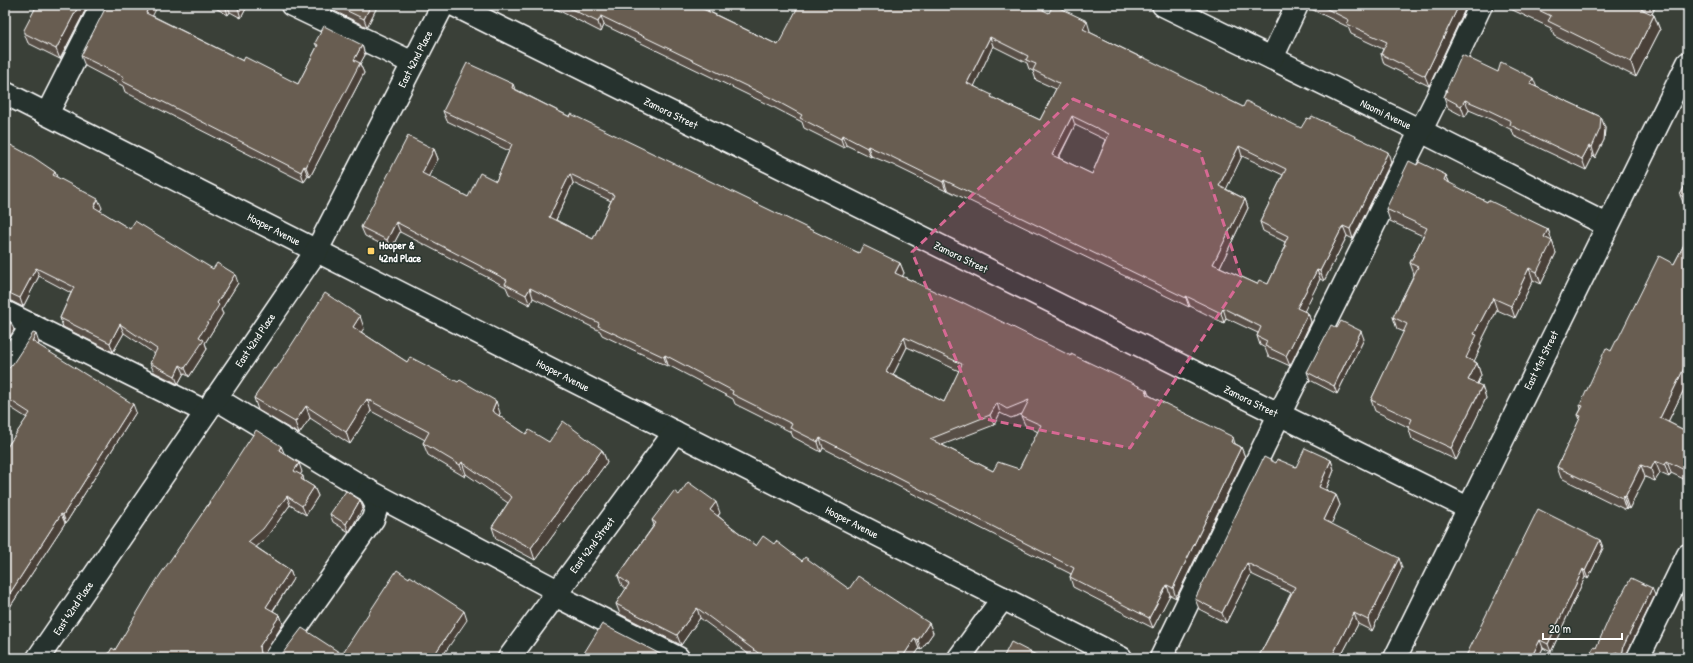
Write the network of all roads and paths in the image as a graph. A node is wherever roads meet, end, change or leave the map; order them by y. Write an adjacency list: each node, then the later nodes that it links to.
1 (102, 5): 12 (street)
2 (292, 5): 9 (street)
3 (443, 5): 9 (street, East 42nd Place)
4 (454, 5): 20 (street, Zamora Street)
5 (1163, 5): 8 (street, Naomi Avenue)
6 (1297, 5): 8 (street)
7 (1481, 5): 13 (street)
8 (1272, 58): 13 (street, Naomi Avenue)
9 (413, 63): 15 (street, East 42nd Place)
10 (1687, 66): 14 (street, East 41st Street)
11 (5, 92): 12 (street, Hooper Avenue)
12 (47, 114): 15 (street, Hooper Avenue)
13 (1421, 131): 14 (street, Naomi Avenue); 20 (street)
14 (1607, 226): 23 (street, East 41st Street)
15 (317, 250): 19 (street, East 42nd Place); 21 (street, Hooper Avenue)
16 (5, 312): 17 (street)
17 (32, 325): 18 (street); 19 (street)
18 (5, 367)
19 (211, 405): 22 (street); 27 (street, East 42nd Place)
20 (1279, 415): 23 (street, Zamora Street); 33 (street)
21 (675, 432): 25 (street, East 42nd Street); 26 (street, Hooper Avenue)
22 (369, 491): 25 (street); 28 (street)
23 (1468, 508): 34 (street, East 41st Street)
24 (1688, 555): 35 (street)
25 (557, 593): 29 (street, East 42nd Street); 30 (street)
26 (1003, 598): 31 (street); 32 (street, Hooper Avenue)
27 (38, 658)
28 (275, 658)
29 (508, 658)
30 (678, 658)
31 (959, 658)
32 (1121, 658)
33 (1161, 658)
34 (1394, 658)
35 (1638, 658)

